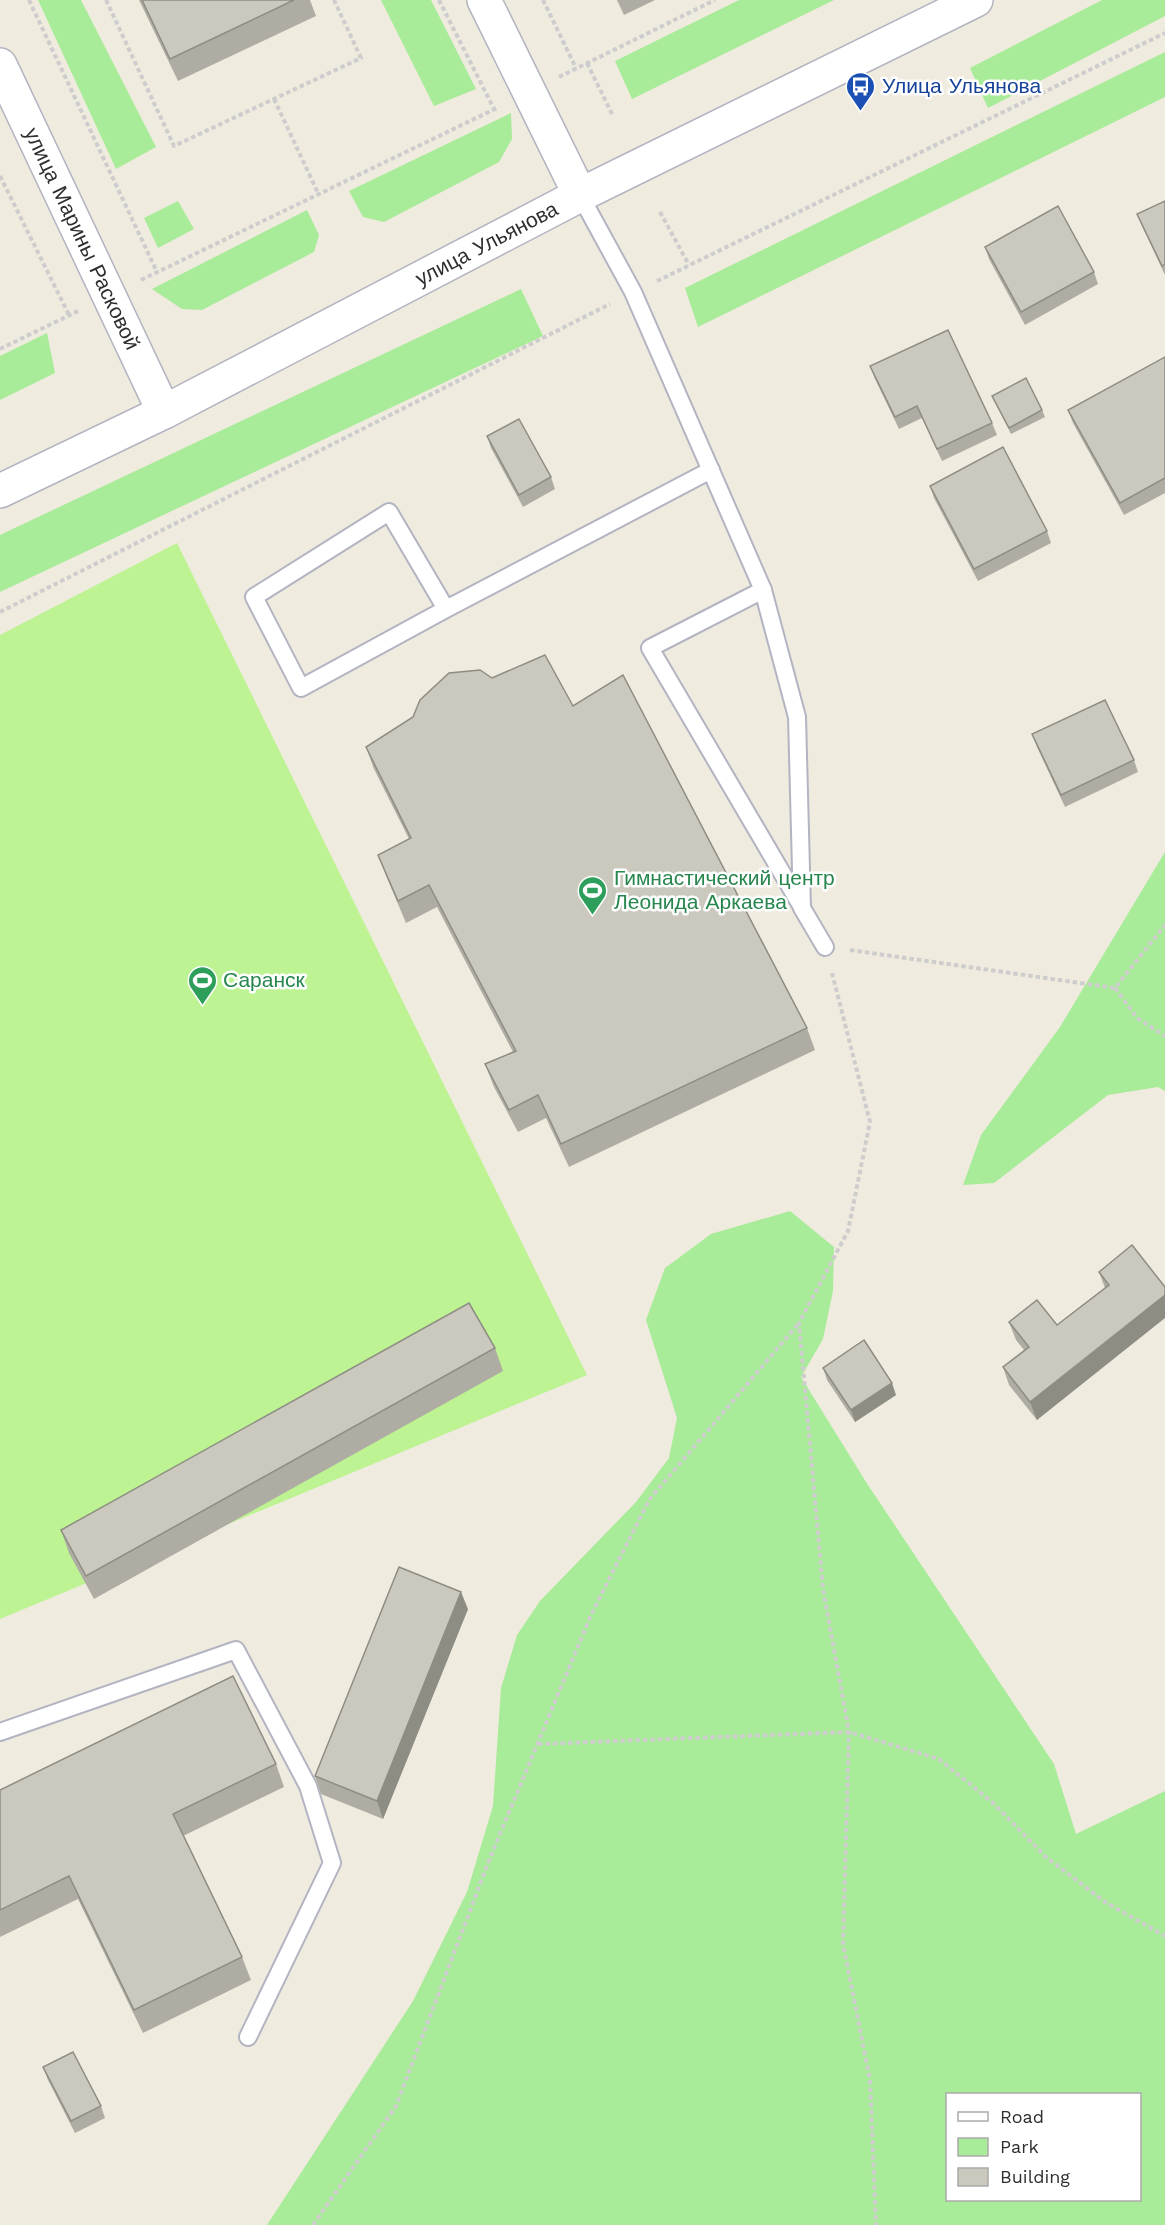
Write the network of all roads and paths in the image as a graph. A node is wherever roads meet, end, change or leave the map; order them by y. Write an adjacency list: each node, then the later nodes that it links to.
1 (29, 0): 22 (path)
2 (106, 0): 14 (path)
3 (334, 0): 14 (path)
4 (439, 0): 15 (path)
5 (484, 0): 13 (main road)
6 (543, 0): 12 (path)
7 (715, 0): 10 (path)
8 (976, 0): 19 (main road, улица Ульянова)
9 (1165, 33): 21 (path)
10 (587, 63): 12 (path); 16 (path)
11 (0, 65): 24 (main road, улица Марины Расковой)
12 (576, 68): 13 (path)
13 (529, 92): 15 (path); 19 (main road)
14 (274, 99): 18 (path)
15 (494, 109): 18 (path)
16 (613, 116)
17 (0, 176): 25 (path)
18 (318, 193): 22 (path)
19 (580, 195): 23 (lane); 27 (main road, улица Ульянова)
20 (660, 212): 21 (path)
21 (689, 265): 23 (path)
22 (157, 272): 24 (path)
23 (633, 292): 28 (lane); 32 (path)
24 (109, 295): 25 (path); 27 (main road, улица Марины Расковой)
25 (69, 315): 26 (path)
26 (0, 349)
27 (164, 412): 29 (main road, улица Ульянова)
28 (711, 470): 30 (lane); 31 (lane)
29 (0, 491)
30 (763, 590): 33 (lane); 33 (lane)
31 (446, 609): 31 (lane)
32 (0, 612)
33 (802, 908): 35 (lane)
34 (1165, 925): 36 (path)
35 (825, 947): 36 (path); 38 (path)
36 (1115, 988): 37 (path)
37 (1165, 1036)
38 (800, 1323): 40 (path); 41 (path)
39 (0, 1732): 43 (lane)
40 (849, 1732): 41 (path); 42 (path); 45 (path)
41 (538, 1744): 44 (path)
42 (1165, 1936)
43 (248, 2037)
44 (313, 2225)
45 (876, 2225)

